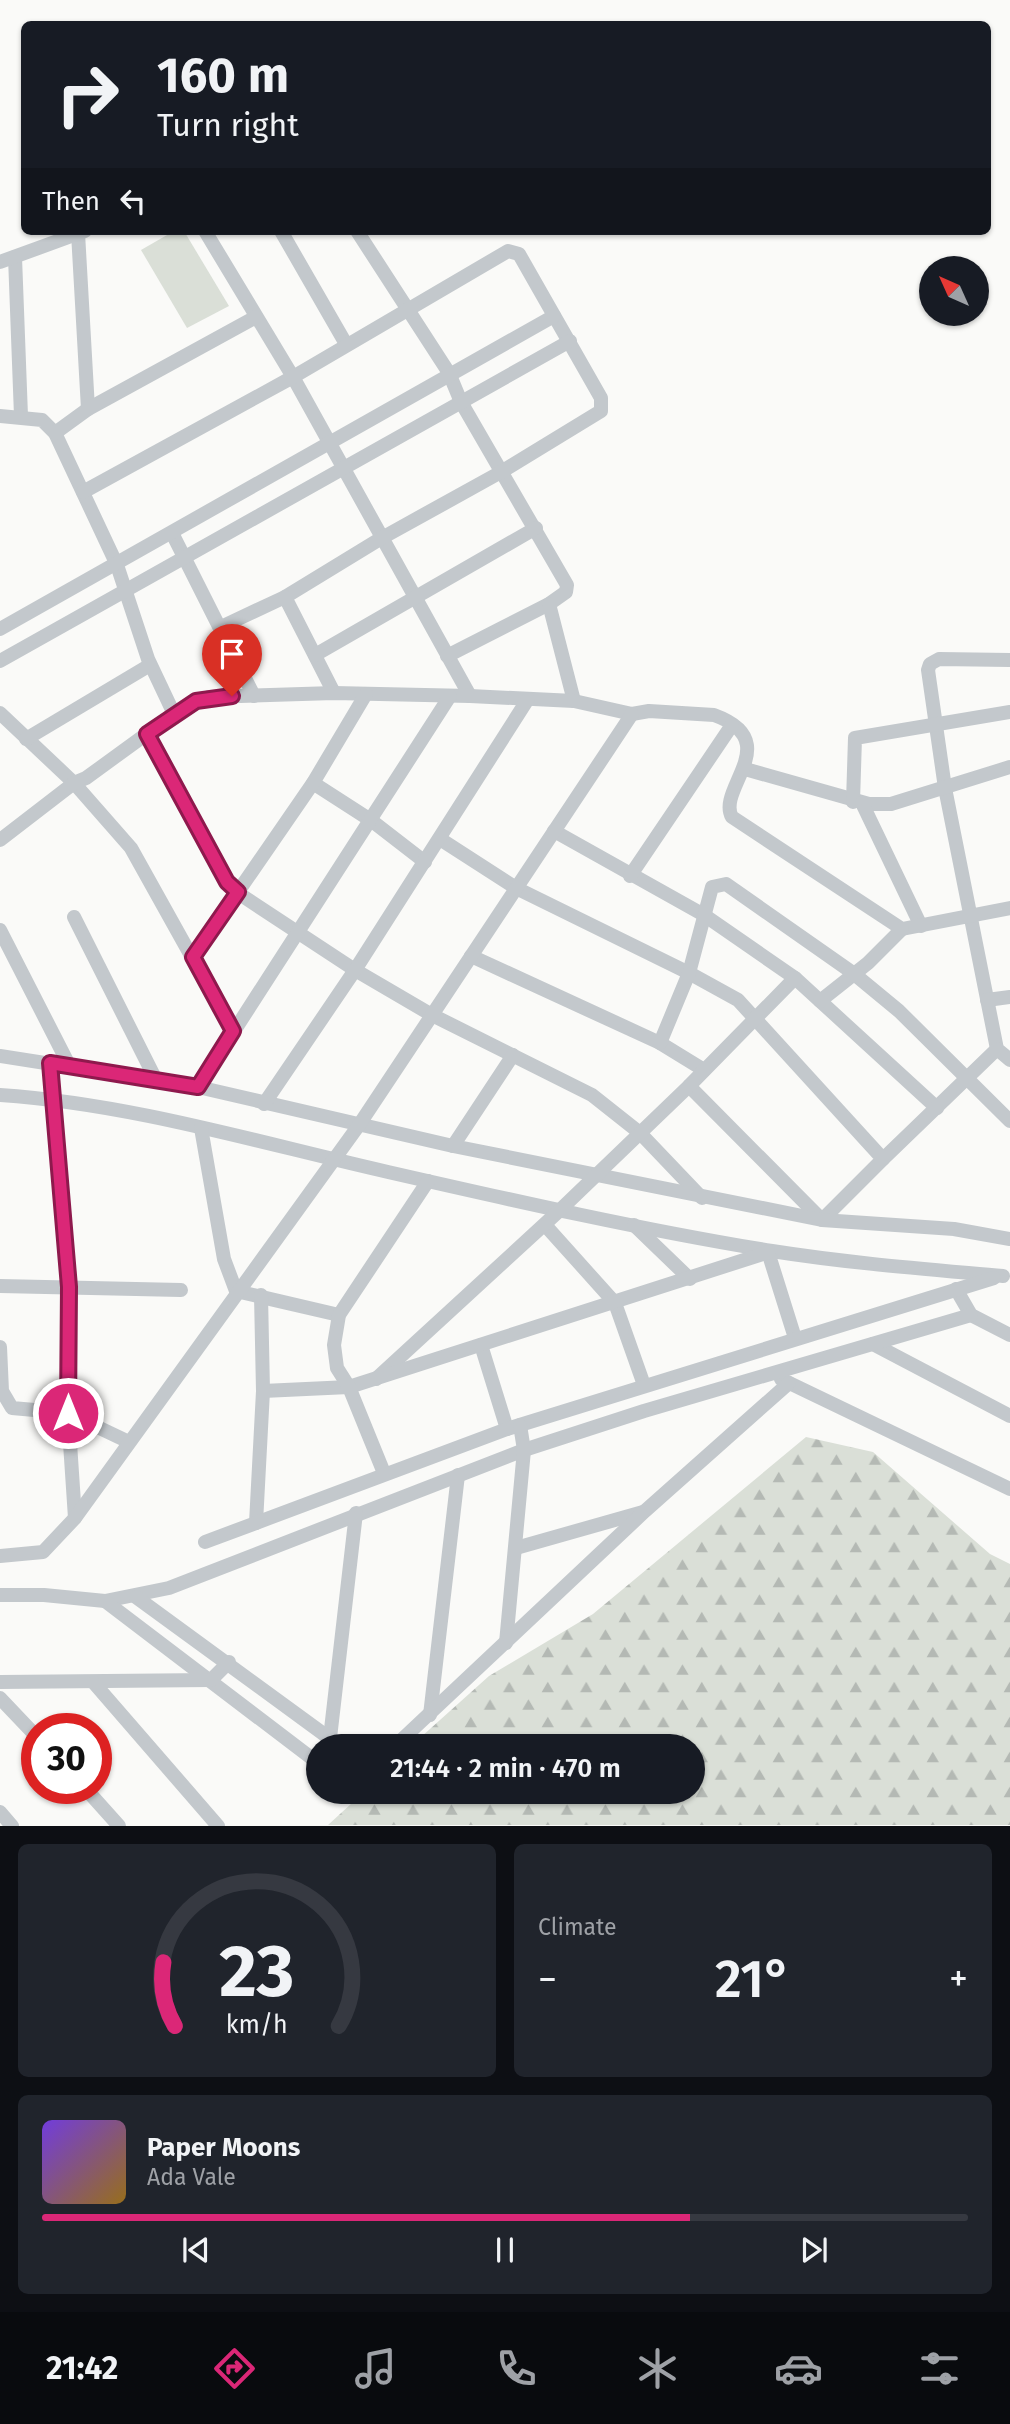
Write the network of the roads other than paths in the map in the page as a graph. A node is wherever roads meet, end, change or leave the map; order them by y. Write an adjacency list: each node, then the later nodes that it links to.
1 (74, 235): 6 (street)
2 (82, 235): 16 (street)
3 (207, 235): 10 (street)
4 (283, 235): 12 (street)
5 (361, 235): 8 (street)
6 (15, 257): 7 (street); 18 (street)
7 (0, 262)
8 (407, 308): 9 (street); 12 (street); 13 (street)
9 (554, 316): 11 (street); 13 (street)
10 (256, 317): 14 (street); 16 (street)
11 (570, 341): 15 (street); 22 (street)
12 (346, 344): 14 (street)
13 (449, 373): 15 (street); 20 (street)
14 (293, 377): 20 (street); 23 (street)
15 (461, 402): 21 (street); 22 (street)
16 (88, 410): 19 (street)
17 (0, 416): 18 (street)
18 (21, 416): 19 (street)
19 (55, 433): 23 (street)
20 (329, 443): 21 (street); 25 (street)
21 (344, 469): 26 (street); 27 (street)
22 (501, 472): 24 (street); 26 (street)
23 (83, 492): 28 (street)
24 (536, 528): 31 (street); 32 (street)
25 (172, 533): 27 (street); 28 (street)
26 (380, 538): 30 (street); 31 (street)
27 (184, 560): 29 (street); 33 (street)
28 (117, 565): 29 (street); 34 (street)
29 (125, 594): 38 (street); 39 (street)
30 (285, 597): 33 (street); 35 (street)
31 (416, 597): 35 (street); 36 (street)
32 (549, 604): 36 (street); 46 (street)
33 (221, 627): 42 (street)
34 (0, 629)
35 (315, 655): 40 (street)
36 (447, 656): 44 (street)
37 (1010, 660): 51 (street)
38 (0, 661)
39 (150, 665): 49 (street); 54 (street)
40 (334, 693): 41 (street); 42 (street)
41 (366, 694): 43 (street); 58 (street)
42 (254, 696): 49 (street)
43 (450, 696): 44 (street); 61 (street)
44 (470, 696): 45 (street)
45 (528, 699): 46 (street); 64 (street)
46 (574, 701): 50 (street)
47 (1010, 712): 51 (street)
48 (0, 713): 54 (street)
49 (174, 714): 53 (street)
50 (632, 714): 52 (street); 62 (street)
51 (935, 723): 59 (street); 60 (street)
52 (732, 725): 56 (street); 66 (street)
53 (147, 734): 57 (street); 68 (street)
54 (26, 739): 57 (street)
55 (1010, 767): 59 (street)
56 (745, 769): 60 (street); 74 (street)
57 (74, 783): 63 (street); 78 (street)
58 (313, 783): 61 (street); 68 (street)
59 (945, 788): 60 (street); 71 (street)
60 (857, 802): 73 (street)
61 (372, 821): 65 (street); 76 (street)
62 (554, 831): 66 (street); 67 (street)
63 (3, 833)
64 (440, 839): 65 (street); 67 (street)
65 (425, 862): 79 (street)
66 (630, 876): 70 (street)
67 (516, 888): 77 (street); 80 (street)
68 (238, 892): 76 (street); 78 (street)
69 (1010, 908): 71 (street)
70 (704, 915): 80 (street); 81 (street); 82 (street)
71 (971, 916): 73 (street); 84 (street)
72 (74, 917): 98 (street)
73 (921, 926): 74 (street)
74 (902, 929): 81 (street)
75 (0, 930): 95 (street)
76 (300, 931): 79 (street); 88 (street)
77 (471, 956): 86 (street); 89 (street)
78 (193, 957): 88 (street)
79 (355, 970): 86 (street); 103 (street)
80 (689, 973): 87 (street); 89 (street)
81 (853, 973): 85 (street); 97 (street)
82 (795, 978): 85 (street); 87 (street)
83 (1010, 997): 84 (street)
84 (987, 1000): 90 (street)
85 (820, 1001): 104 (street)
86 (432, 1015): 91 (street); 106 (street)
87 (755, 1016): 96 (street); 110 (street)
88 (233, 1031): 100 (street)
89 (660, 1043): 96 (street)
90 (997, 1049): 93 (street); 97 (street)
91 (513, 1055): 108 (street); 109 (street)
92 (0, 1056): 94 (street)
93 (1010, 1060)
94 (50, 1063): 95 (street); 102 (street)
95 (69, 1066): 98 (street)
96 (704, 1070): 99 (street)
97 (967, 1076): 104 (street); 105 (street)
98 (156, 1080): 100 (street)
99 (689, 1086): 108 (street); 116 (street)
100 (198, 1087): 103 (street)
101 (0, 1095): 102 (street)
102 (52, 1099): 107 (street); 124 (street)
103 (264, 1104): 106 (street)
104 (937, 1108): 110 (street)
105 (1010, 1121)
106 (359, 1125): 109 (street); 111 (street)
107 (201, 1128): 111 (street); 127 (street)
108 (640, 1133): 112 (street); 114 (street)
109 (453, 1146): 112 (street)
110 (883, 1159): 116 (street)
111 (333, 1160): 113 (street); 127 (street)
112 (596, 1175): 114 (street); 115 (street)
113 (428, 1181): 115 (street); 130 (street)
114 (702, 1198): 116 (street)
115 (560, 1210): 117 (street); 118 (street)
116 (822, 1220): 119 (street)
117 (545, 1225): 129 (street); 138 (street)
118 (634, 1225): 120 (street); 122 (street)
119 (1010, 1239)
120 (770, 1251): 121 (street); 122 (street); 133 (street)
121 (1006, 1275): 125 (street)
122 (690, 1279): 129 (street)
123 (0, 1286): 124 (street)
124 (69, 1287): 126 (street); 143 (street)
125 (957, 1289): 131 (street); 133 (street)
126 (181, 1290)
127 (236, 1291): 128 (street); 146 (street)
128 (261, 1295): 130 (street); 142 (street)
129 (615, 1303): 135 (street); 140 (street)
130 (340, 1315): 141 (street)
131 (971, 1315): 132 (street); 134 (street)
132 (1010, 1335)
133 (795, 1338): 140 (street)
134 (873, 1344): 137 (street); 144 (street)
135 (481, 1345): 138 (street); 145 (street)
136 (0, 1347): 143 (street)
137 (771, 1375): 139 (street); 147 (street)
138 (376, 1378): 141 (street)
139 (789, 1383): 150 (street); 151 (street)
140 (644, 1385): 145 (street)
141 (349, 1387): 142 (street); 148 (street)
142 (263, 1391): 154 (street)
143 (68, 1413): 146 (street); 153 (street)
144 (1010, 1416)
145 (513, 1427): 147 (street); 148 (street)
146 (129, 1442): 153 (street)
147 (524, 1450): 149 (street); 156 (street)
148 (384, 1474): 154 (street)
149 (458, 1475): 152 (street); 167 (street)
150 (1010, 1489)
151 (645, 1511): 156 (street); 161 (street)
152 (356, 1513): 159 (street); 170 (street)
153 (75, 1518): 157 (street)
154 (256, 1523): 155 (street)
155 (205, 1542)
156 (516, 1548): 161 (street)
157 (0, 1556)
158 (0, 1595): 160 (street)
159 (136, 1597): 160 (street); 162 (street)
160 (106, 1601): 163 (street)
161 (506, 1643): 167 (street)
162 (229, 1662): 163 (street); 169 (street)
163 (211, 1681): 165 (street); 172 (street)
164 (0, 1682): 165 (street)
165 (94, 1684): 177 (street)
166 (0, 1698): 168 (street)
167 (430, 1715): 171 (street)
168 (21, 1720)
169 (324, 1734)
170 (336, 1734)
171 (409, 1734)
172 (306, 1754)
173 (98, 1804): 175 (street)
174 (0, 1812): 176 (street)
175 (115, 1824)
176 (12, 1825)
177 (218, 1825)

